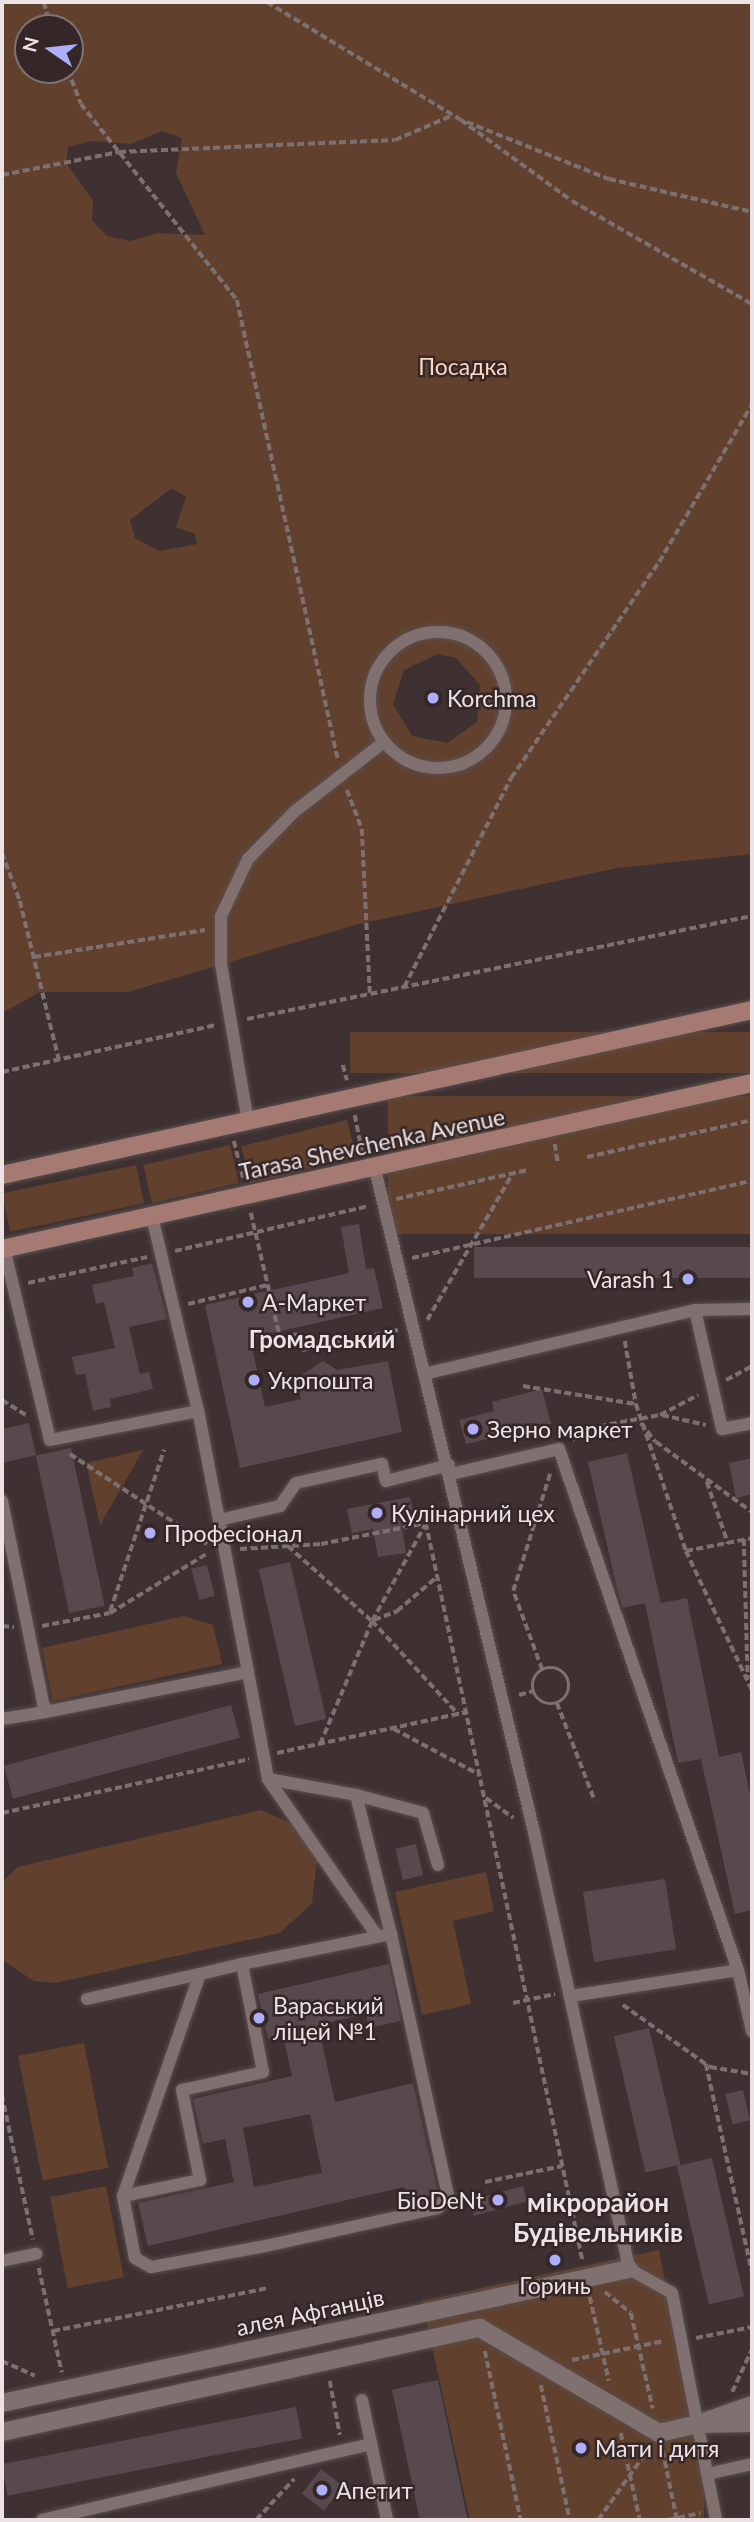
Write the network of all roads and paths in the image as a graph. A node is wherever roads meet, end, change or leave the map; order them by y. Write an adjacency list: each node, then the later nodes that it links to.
1 (267, 2): 3 (path)
2 (73, 84): 5 (path)
3 (453, 115): 4 (path); 5 (path)
4 (461, 120): 7 (path); 8 (path)
5 (119, 152): 6 (path); 11 (path)
6 (2, 175)
7 (752, 212)
8 (752, 304)
9 (752, 404): 16 (path)
10 (384, 742): 10 (lane); 11 (lane)
11 (341, 775): 14 (lane); 17 (path)
12 (2, 853): 15 (path)
13 (752, 916): 16 (path)
14 (221, 927): 15 (path); 19 (lane)
15 (34, 957): 20 (path)
16 (404, 987): 17 (path)
17 (370, 993): 19 (path)
18 (752, 1010): 24 (main road, Tarasa Shevchenka Avenue)
19 (229, 1022): 20 (path); 24 (lane)
20 (59, 1060): 21 (path)
21 (2, 1072)
22 (752, 1083): 26 (main road, Tarasa Shevchenka Avenue)
23 (752, 1120): 25 (path)
24 (239, 1124): 29 (main road, Tarasa Shevchenka Avenue); 31 (path)
25 (587, 1157)
26 (375, 1168): 31 (main road, Tarasa Shevchenka Avenue); 32 (lane)
27 (528, 1170): 28 (path)
28 (513, 1173): 32 (path); 36 (path)
29 (2, 1175)
30 (752, 1181): 36 (path)
31 (247, 1196): 33 (main road, Tarasa Shevchenka Avenue); 35 (path)
32 (383, 1202): 39 (lane)
33 (152, 1217): 37 (main road, Tarasa Shevchenka Avenue); 38 (lane)
34 (376, 1218): 35 (path)
35 (256, 1232): 38 (path); 40 (path)
36 (471, 1245): 39 (path); 47 (path)
37 (3, 1249): 41 (lane)
38 (161, 1254): 41 (path); 42 (lane)
39 (397, 1261): 47 (lane)
40 (268, 1285): 42 (path); 47 (path)
41 (13, 1286): 59 (lane)
42 (174, 1308): 54 (lane)
43 (752, 1309): 44 (lane)
44 (695, 1310): 46 (lane); 52 (lane)
45 (397, 1317): 47 (path)
46 (622, 1327): 50 (lane); 53 (path)
47 (406, 1328): 48 (path); 50 (lane)
48 (402, 1342)
49 (752, 1366): 52 (path)
50 (424, 1374): 62 (lane)
51 (523, 1386): 53 (path)
52 (713, 1387): 55 (path); 58 (lane)
53 (636, 1404): 56 (path)
54 (198, 1411): 59 (lane); 68 (lane)
55 (660, 1415): 56 (path); 58 (path)
56 (638, 1419): 60 (path); 63 (path); 75 (path)
57 (752, 1423): 58 (lane)
58 (722, 1429)
59 (50, 1440): 65 (path)
60 (559, 1449): 62 (lane); 79 (path); 102 (lane)
61 (164, 1450): 65 (path)
62 (450, 1470): 68 (lane); 97 (lane)
63 (706, 1480): 67 (path); 72 (path)
64 (2, 1501): 84 (lane)
65 (145, 1505): 74 (path); 77 (path)
66 (440, 1506): 69 (path)
67 (752, 1512)
68 (219, 1520): 74 (lane)
69 (426, 1523): 76 (path); 78 (path)
70 (752, 1538): 71 (path)
71 (744, 1539): 72 (path); 81 (path)
72 (727, 1543): 75 (path)
73 (288, 1546): 78 (path)
74 (225, 1550): 80 (lane)
75 (685, 1551): 81 (path)
76 (438, 1576): 78 (path); 85 (path)
77 (110, 1613)
78 (372, 1621): 86 (path); 89 (path)
79 (542, 1670): 83 (path); 83 (path)
80 (248, 1672): 84 (lane); 90 (lane)
81 (748, 1681): 82 (path)
82 (752, 1690)
83 (557, 1703): 95 (path)
84 (46, 1712): 87 (lane)
85 (467, 1712): 86 (path); 91 (path)
86 (458, 1714): 88 (path)
87 (2, 1718)
88 (392, 1728): 89 (path); 91 (path)
89 (320, 1744): 90 (path)
90 (265, 1756): 92 (lane); 96 (path)
91 (480, 1775): 94 (path)
92 (268, 1779): 93 (lane); 100 (lane)
93 (356, 1795): 98 (lane); 99 (lane)
94 (484, 1797): 97 (path); 107 (path)
95 (595, 1801)
96 (2, 1813)
97 (534, 1832): 105 (lane)
98 (438, 1865)
99 (391, 1934): 100 (lane); 116 (lane)
100 (377, 1936): 101 (lane)
101 (243, 1964): 103 (lane); 112 (lane)
102 (738, 1970): 104 (lane); 109 (lane)
103 (200, 1974): 106 (lane); 113 (lane)
104 (605, 1992): 105 (lane); 110 (path)
105 (571, 1996): 107 (path); 119 (lane)
106 (87, 1998)
107 (526, 2000): 108 (path); 114 (path)
108 (513, 2003)
109 (752, 2031)
110 (706, 2064): 111 (path); 120 (path)
111 (752, 2074)
112 (182, 2090): 113 (lane); 116 (lane)
113 (160, 2095): 116 (lane)
114 (562, 2166): 115 (path); 121 (path)
115 (485, 2182)
116 (123, 2196)
117 (36, 2254): 118 (lane)
118 (2, 2261)
119 (629, 2269): 121 (street, алея Афганців); 126 (lane)
120 (752, 2270)
121 (586, 2278): 127 (path); 132 (street, алея Афганців)
122 (269, 2288): 125 (path)
123 (752, 2327): 126 (path)
124 (480, 2328): 129 (street); 130 (street); 149 (path)
125 (52, 2331)
126 (680, 2337): 127 (path); 136 (lane)
127 (638, 2346): 130 (path); 138 (path)
128 (752, 2349): 134 (path)
129 (327, 2361): 137 (street); 140 (path)
130 (541, 2363): 138 (street); 150 (path)
131 (362, 2400): 139 (lane)
132 (2, 2403)
133 (752, 2406): 134 (street)
134 (722, 2411): 136 (street)
135 (752, 2423): 136 (street)
136 (698, 2424): 138 (street); 143 (lane)
137 (2, 2432)
138 (659, 2433): 145 (path); 151 (path)
139 (371, 2444): 140 (lane); 148 (lane)
140 (343, 2450): 141 (lane)
141 (314, 2457): 146 (lane); 147 (path)
142 (752, 2464): 143 (lane)
143 (707, 2474): 144 (lane)
144 (715, 2515): 145 (path)
145 (677, 2519): 152 (path)
146 (42, 2520)
147 (256, 2520)
148 (387, 2520)
149 (521, 2520)
150 (570, 2520)
151 (598, 2520)
152 (668, 2520)

